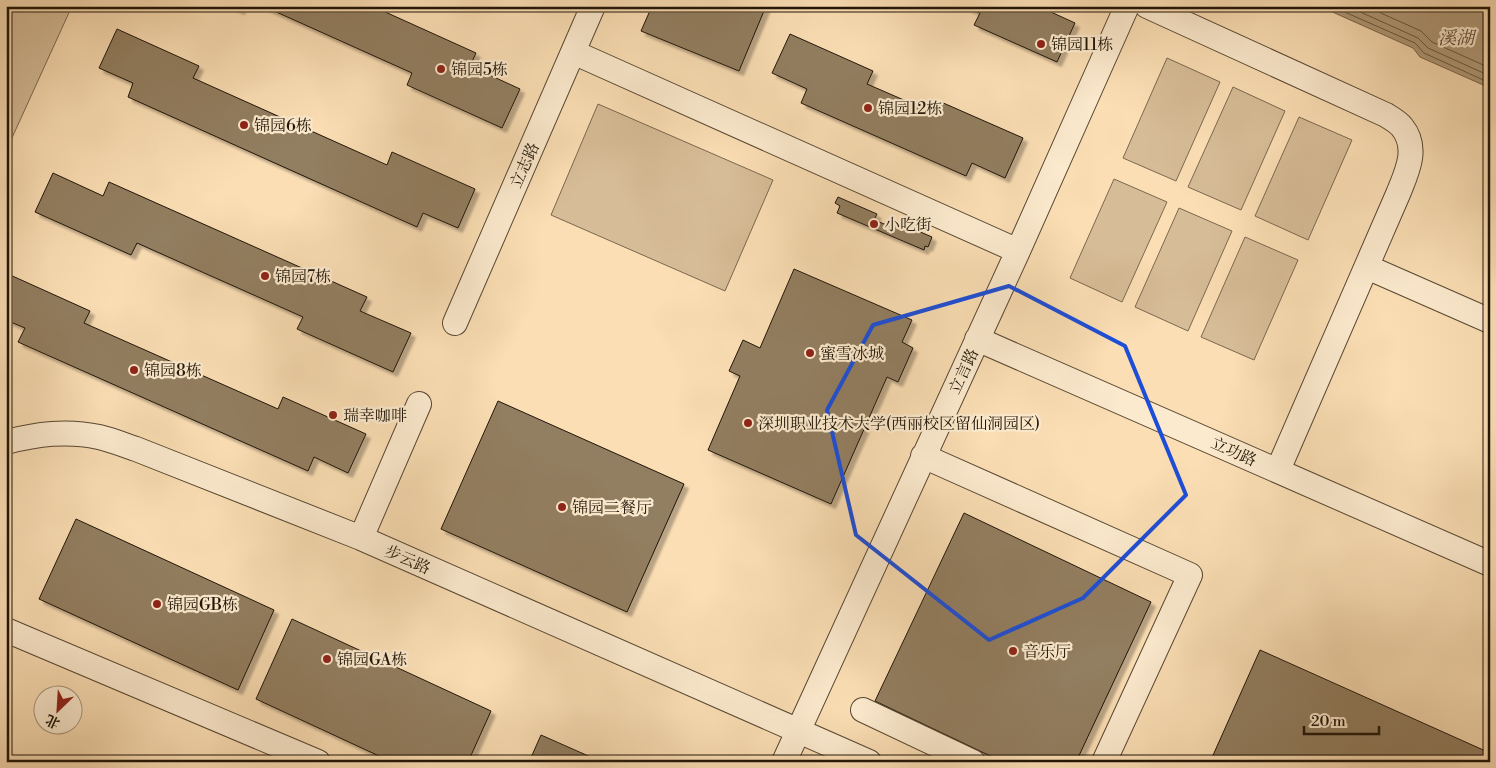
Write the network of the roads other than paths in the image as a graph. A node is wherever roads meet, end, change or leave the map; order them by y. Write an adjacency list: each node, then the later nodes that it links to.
1 (593, 6): 4 (street, 立志路)
2 (1127, 6): 5 (street, 立言路)
3 (1147, 6): 6 (street)
4 (573, 52): 5 (street); 8 (street, 立志路)
5 (1018, 251): 9 (street, 立言路)
6 (1366, 267): 7 (street); 13 (street)
7 (1490, 321)
8 (455, 323)
9 (977, 338): 12 (street, 立言路); 13 (street, 立功路)
10 (419, 404): 14 (street)
11 (6, 442): 14 (street, 步云路)
12 (924, 456): 18 (street, 立言路); 23 (street)
13 (1278, 470): 15 (street, 立功路)
14 (361, 538): 18 (street, 步云路)
15 (1490, 564)
16 (6, 630): 19 (street)
17 (863, 710): 22 (street)
18 (799, 730): 20 (street, 立言路); 21 (street, 步云路)
19 (318, 762)
20 (784, 762)
21 (870, 762)
22 (973, 762)
23 (1104, 762)

